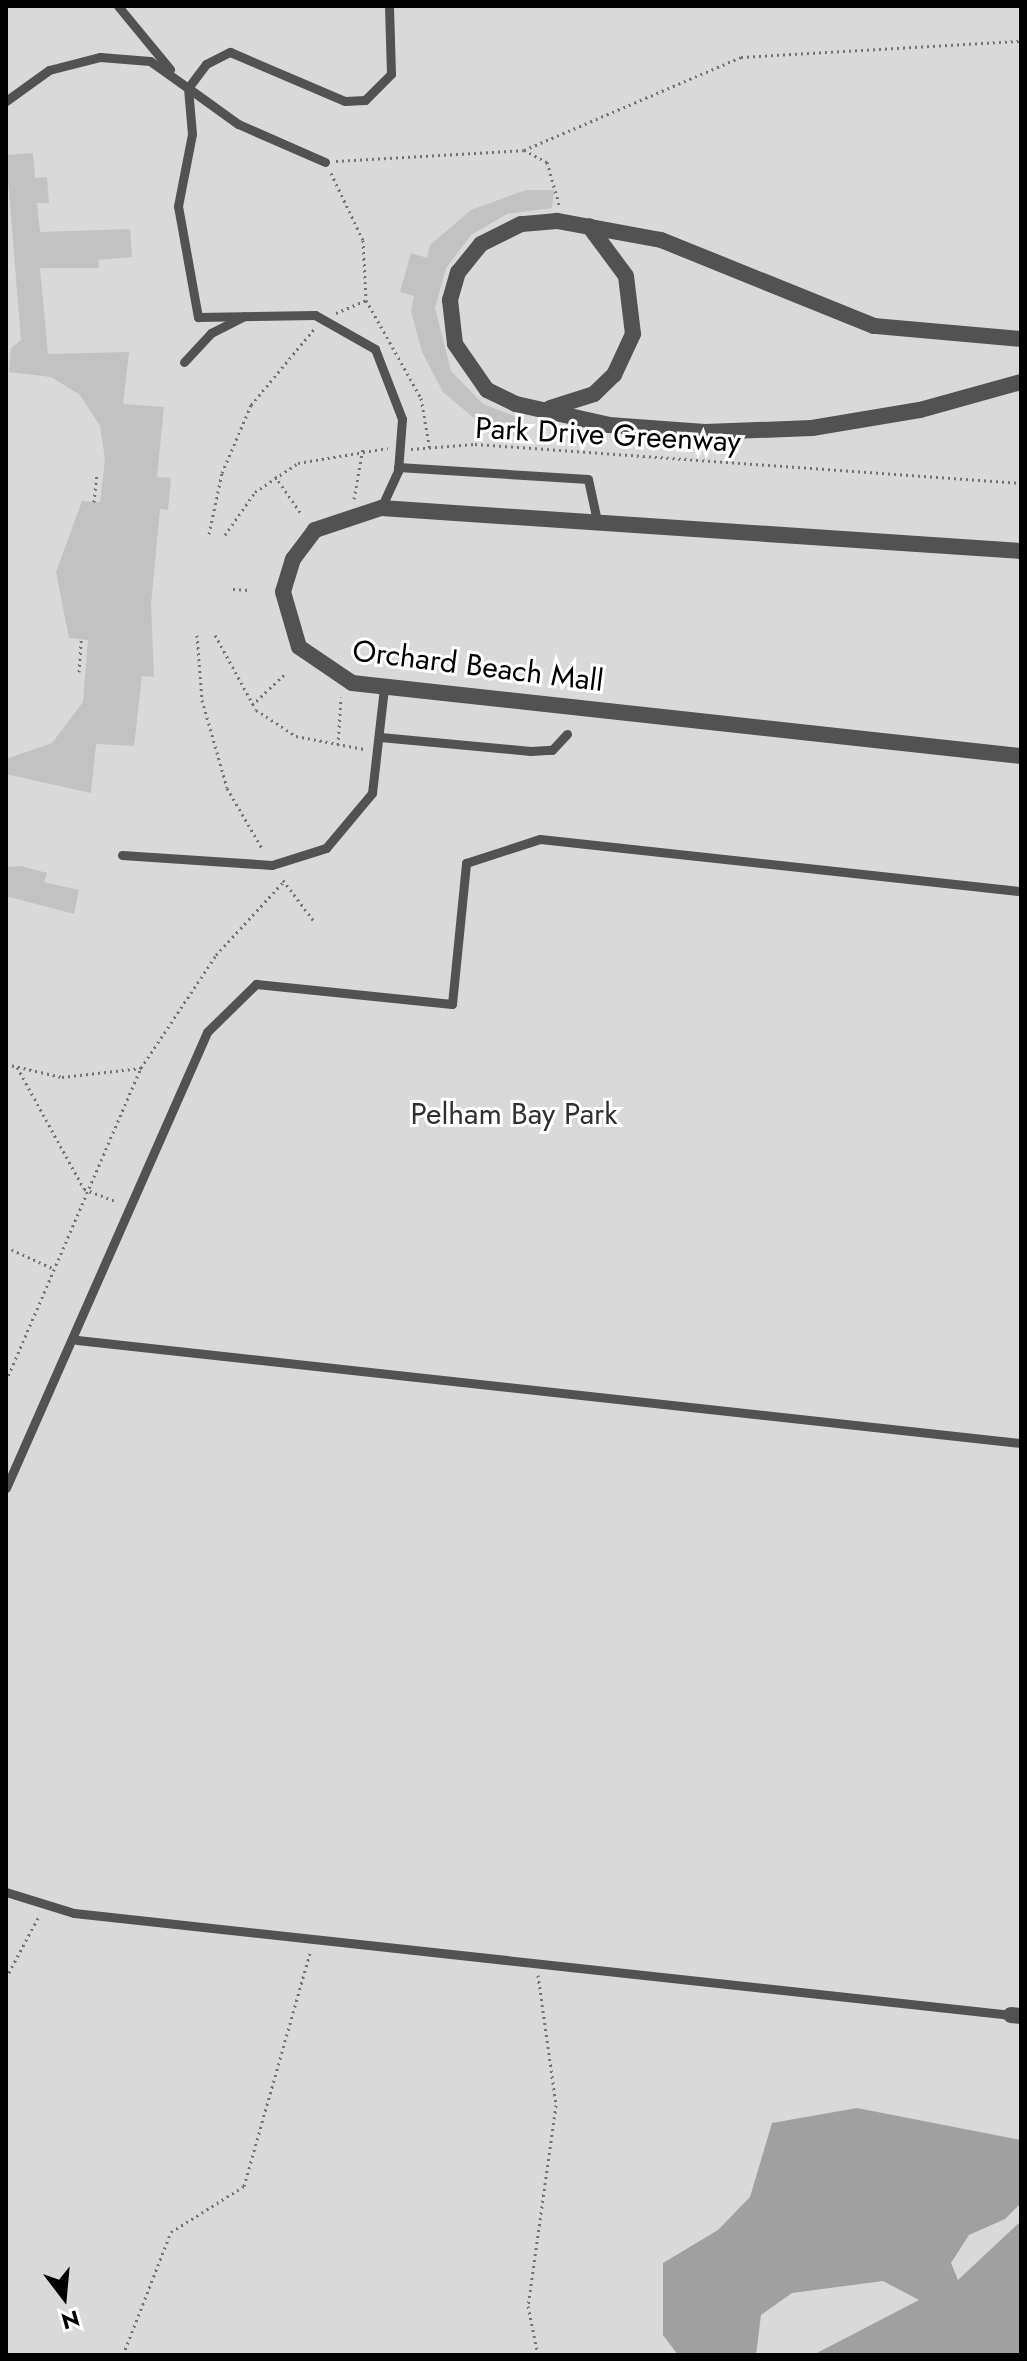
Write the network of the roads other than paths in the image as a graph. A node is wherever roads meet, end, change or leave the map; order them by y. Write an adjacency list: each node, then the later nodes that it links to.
1 (118, 6): 3 (lane)
2 (389, 6): 4 (lane)
3 (172, 71): 4 (lane); 5 (lane)
4 (188, 88): 6 (lane); 8 (lane)
5 (6, 101)
6 (325, 162)
7 (589, 226): 9 (street); 12 (street); 12 (street)
8 (251, 313): 10 (lane); 13 (lane)
9 (1021, 339)
10 (184, 362)
11 (1021, 382): 12 (street)
12 (533, 409)
13 (398, 467): 14 (lane); 15 (lane)
14 (381, 508): 15 (street, Orchard Beach Mall); 17 (street, Orchard Beach Mall)
15 (597, 521): 16 (street, Orchard Beach Mall)
16 (1021, 551)
17 (384, 688): 19 (lane); 20 (street, Orchard Beach Mall)
18 (567, 734): 19 (lane)
19 (380, 737): 21 (lane)
20 (1021, 756)
21 (122, 855)
22 (1021, 891): 23 (lane)
23 (77, 1340): 24 (lane); 25 (lane)
24 (1021, 1443)
25 (6, 1488)
26 (6, 1892): 27 (lane)
27 (1016, 2015)

